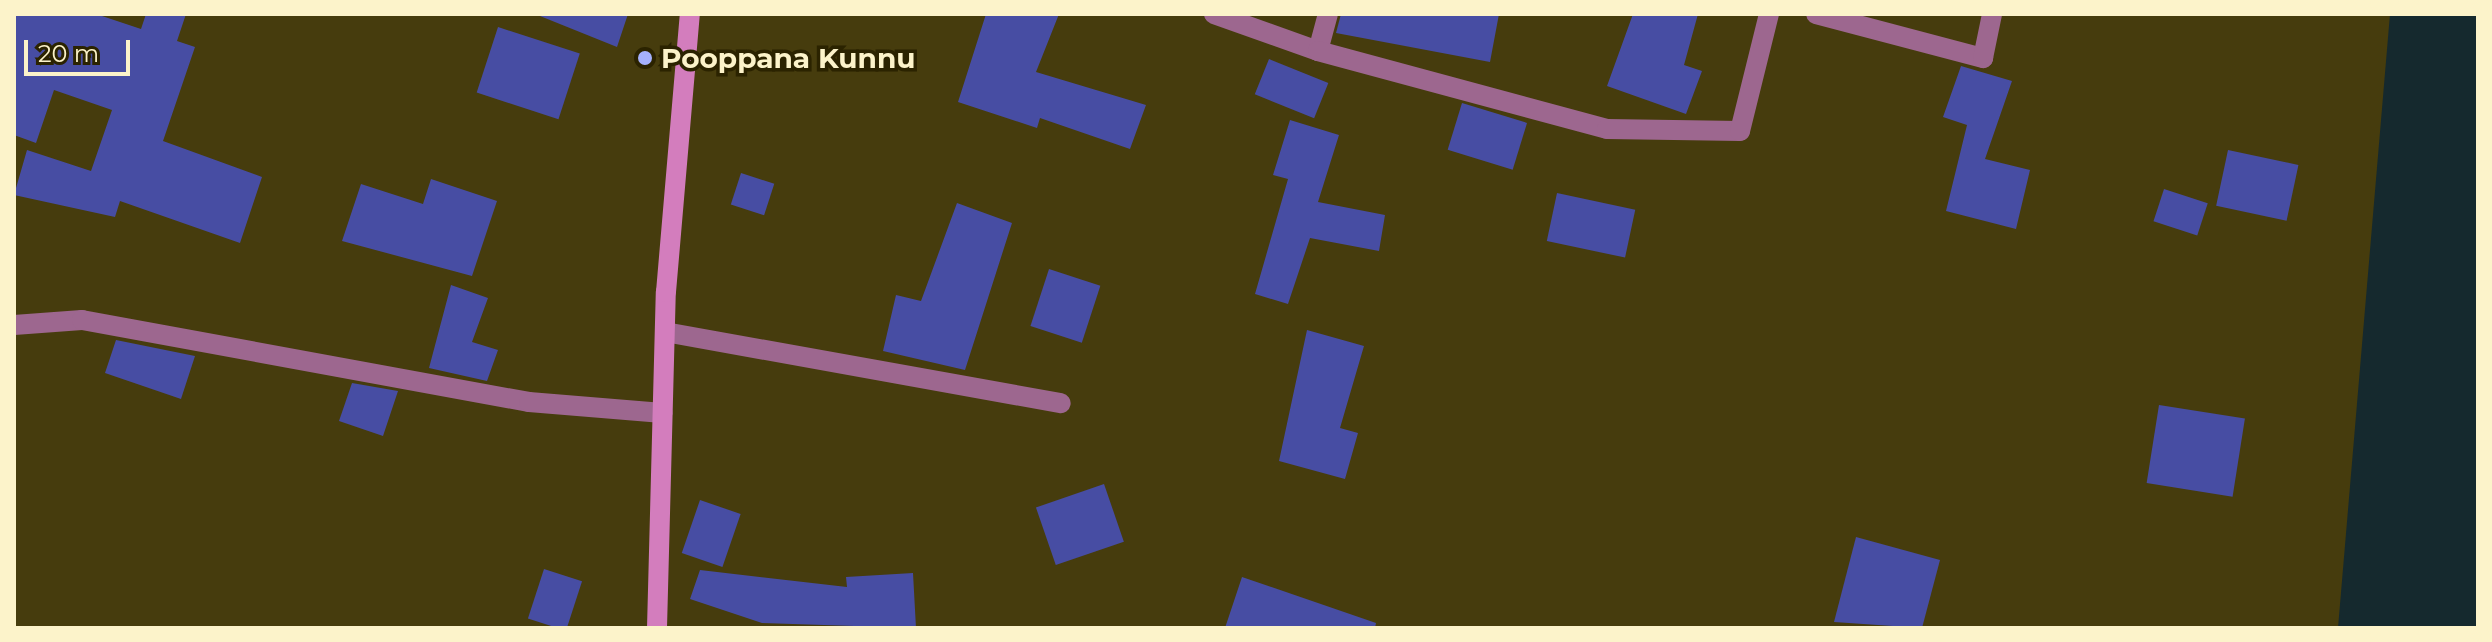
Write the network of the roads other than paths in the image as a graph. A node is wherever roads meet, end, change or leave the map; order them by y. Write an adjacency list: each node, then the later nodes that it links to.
1 (690, 14): 9 (main road)
2 (1214, 14): 7 (street)
3 (1328, 14): 7 (street)
4 (1769, 14): 7 (street)
5 (1816, 14): 6 (street)
6 (1992, 14)
7 (1318, 51)
8 (14, 325): 11 (street)
9 (665, 332): 10 (street); 11 (main road)
10 (1061, 403)
11 (663, 413): 12 (main road)
12 (657, 628)

